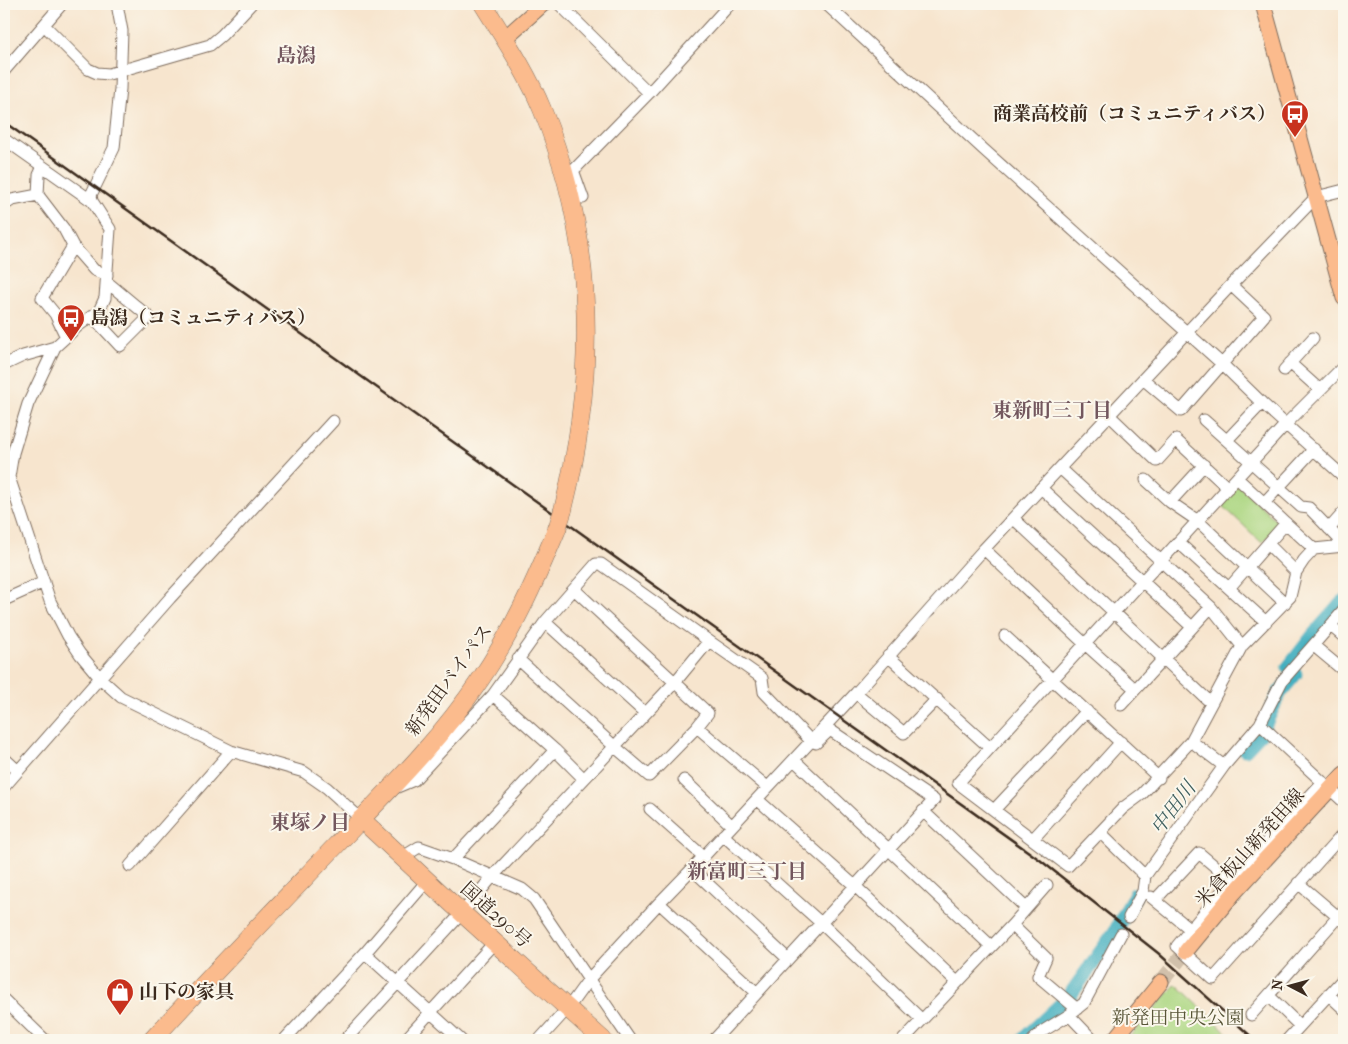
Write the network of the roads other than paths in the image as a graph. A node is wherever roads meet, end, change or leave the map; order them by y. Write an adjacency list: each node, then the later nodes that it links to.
1 (62, 4): 10 (street)
2 (118, 4): 13 (street)
3 (251, 4): 13 (street)
4 (482, 4): 11 (highway, 新発田バイパス)
5 (543, 4): 11 (main road)
6 (559, 4): 14 (street)
7 (730, 4): 14 (street)
8 (826, 4): 29 (street)
9 (1263, 4): 21 (main road)
10 (44, 25): 12 (street); 13 (street)
11 (505, 38): 17 (highway, 新発田バイパス)
12 (4, 71)
13 (120, 72): 22 (street)
14 (649, 93): 17 (street)
15 (5, 142): 16 (street)
16 (43, 167): 19 (street); 22 (street)
17 (569, 174): 20 (street); 124 (highway, 新発田バイパス, bridge)
18 (1344, 190): 21 (street)
19 (38, 195): 23 (street); 24 (street)
20 (583, 198)
21 (1316, 198): 26 (street); 27 (main road)
22 (92, 201): 25 (street)
23 (4, 205)
24 (73, 246): 25 (street); 30 (street)
25 (107, 278): 28 (street); 28 (street)
26 (1231, 285): 29 (street); 34 (street)
27 (1344, 298)
28 (92, 316): 30 (street)
29 (1187, 332): 34 (street); 36 (street)
30 (66, 338): 32 (street)
31 (1313, 338): 37 (street)
32 (55, 348): 33 (street); 48 (street)
33 (4, 364)
34 (1222, 364): 36 (street); 38 (street)
35 (1344, 366): 37 (street)
36 (1143, 379): 39 (street)
37 (1320, 390): 42 (street)
38 (1262, 403): 42 (street); 43 (street)
39 (1109, 415): 46 (street); 47 (street)
40 (1204, 420): 43 (street)
41 (333, 421): 93 (street)
42 (1286, 424): 44 (street); 45 (street)
43 (1227, 440): 45 (street)
44 (1314, 449): 49 (street); 52 (street)
45 (1251, 463): 50 (street); 52 (street)
46 (1204, 465): 54 (street); 55 (street)
47 (1060, 468): 53 (street); 67 (street)
48 (7, 475): 71 (street)
49 (1344, 477)
50 (1237, 478): 54 (street); 56 (street)
51 (1146, 480): 55 (street)
52 (1278, 487): 56 (street); 61 (street)
53 (1041, 488): 58 (street); 70 (street)
54 (1228, 488): 59 (street)
55 (1170, 502): 59 (street)
56 (1264, 503): 60 (street)
57 (1344, 512): 61 (street)
58 (1013, 518): 65 (street); 78 (street)
59 (1198, 521): 62 (street); 68 (street)
60 (1286, 523): 63 (street); 66 (street)
61 (1329, 529): 64 (street)
62 (1178, 542): 67 (street); 72 (street)
63 (1268, 544): 68 (street); 69 (street)
64 (1344, 545): 66 (street)
65 (984, 549): 86 (street); 89 (street)
66 (1314, 549): 69 (street)
67 (1161, 561): 70 (street); 76 (street)
68 (1247, 568): 72 (street); 75 (street)
69 (1296, 572): 75 (street)
70 (1142, 581): 78 (street); 82 (street)
71 (44, 582): 74 (street); 93 (street)
72 (1229, 588): 80 (street)
73 (575, 590): 79 (street); 85 (street); 95 (street)
74 (4, 600)
75 (1284, 604): 80 (street)
76 (1210, 607): 82 (street); 87 (street)
77 (1344, 610): 81 (street)
78 (1114, 613): 86 (street); 90 (street)
79 (544, 622): 91 (street); 103 (street)
80 (1266, 622): 87 (street)
81 (1331, 626): 84 (street); 88 (street)
82 (1192, 627): 90 (street)
83 (1005, 636): 94 (street)
84 (1344, 637)
85 (709, 641): 95 (street); 106 (street)
86 (1085, 644): 94 (street); 96 (street)
87 (1242, 646): 100 (street)
88 (1314, 646): 92 (street); 104 (street)
89 (888, 656): 97 (street); 99 (street)
90 (1163, 658): 96 (street); 100 (street)
91 (518, 659): 98 (street); 109 (street)
92 (1344, 671)
93 (100, 678): 112 (street); 116 (street)
94 (1053, 679): 102 (street); 110 (street)
95 (676, 682): 103 (street); 105 (street)
96 (1135, 689): 101 (street)
97 (856, 693): 99 (street); 106 (street)
98 (493, 695): 111 (street); 124 (street)
99 (937, 699): 110 (street)
100 (1212, 704): 107 (street)
101 (1120, 705)
102 (1087, 711): 108 (street); 128 (street)
103 (645, 714): 109 (street)
104 (1260, 724): 115 (street); 121 (street)
105 (697, 727): 109 (street); 123 (street)
106 (811, 741): 114 (street); 129 (street)
107 (1191, 741): 115 (street); 118 (street)
108 (1121, 742): 118 (street); 135 (street)
109 (614, 746): 119 (street)
110 (990, 748): 128 (street)
111 (555, 750): 119 (street); 139 (street)
112 (231, 751): 130 (street); 140 (street)
113 (4, 758): 116 (street)
114 (794, 760): 123 (street); 136 (street)
115 (1224, 766): 143 (street)
116 (18, 771): 122 (street)
117 (1344, 774): 121 (main road, 米倉板山新発田線)
118 (1159, 778): 132 (street)
119 (584, 780): 142 (street)
120 (684, 780): 131 (street)
121 (1327, 786): 126 (street); 144 (street); 162 (main road, 米倉板山新発田線)
122 (4, 787)
123 (767, 787): 125 (street)
124 (389, 791): 130 (highway, 新発田バイパス)
125 (757, 798): 131 (street); 148 (street)
126 (1344, 802)
127 (650, 809): 138 (street)
128 (994, 810): 135 (street)
129 (923, 811): 136 (street); 152 (street)
130 (361, 819): 137 (highway, 国道290号); 182 (highway, 新発田バイパス)
131 (732, 826): 134 (street)
132 (1100, 832): 135 (street); 143 (street)
133 (1344, 833): 146 (street)
134 (723, 835): 138 (street); 156 (street)
135 (1033, 839)
136 (889, 849): 148 (street); 161 (street)
137 (403, 857): 139 (street); 145 (highway, 国道290号)
138 (704, 857): 141 (street)
139 (453, 859): 142 (street)
140 (130, 866)
141 (692, 869): 151 (street); 164 (street)
142 (493, 876): 153 (street); 166 (street)
143 (1145, 876): 149 (street)
144 (1232, 880): 150 (street); 158 (street)
145 (428, 881): 153 (highway, 国道290号); 163 (street)
146 (1298, 883): 155 (street); 158 (street)
147 (1047, 885): 152 (street)
148 (855, 886): 156 (street); 168 (street)
149 (1143, 890): 150 (street); 154 (street)
150 (1155, 900): 158 (street)
151 (659, 903): 166 (street); 170 (street)
152 (1026, 908): 157 (street)
153 (462, 913): 160 (highway, 国道290号); 167 (street)
154 (1129, 917)
155 (1342, 917): 172 (street)
156 (821, 923): 164 (street); 179 (street)
157 (1012, 925): 161 (street); 177 (street)
158 (1190, 929)
159 (1121, 934): 177 (street)
160 (494, 943): 174 (highway, 国道290号); 176 (street)
161 (991, 946): 168 (street)
162 (1186, 951)
163 (365, 953): 167 (street); 183 (street)
164 (788, 959): 170 (street)
165 (1344, 978): 171 (street)
166 (589, 979): 174 (street); 189 (street)
167 (398, 982): 176 (street); 184 (street)
168 (958, 982): 179 (street)
169 (1161, 982): 194 (main road)
170 (757, 993): 190 (street)
171 (1329, 995): 175 (street); 180 (street)
172 (1269, 996): 178 (street); 180 (street)
173 (4, 1000): 181 (street)
174 (568, 1008): 187 (street); 188 (highway, 国道290号)
175 (1344, 1009)
176 (431, 1012): 185 (street); 186 (street)
177 (1073, 1012): 192 (street); 193 (street)
178 (1252, 1015)
179 (922, 1020): 191 (street)
180 (1300, 1026): 195 (street)
181 (45, 1040)
182 (152, 1040)
183 (284, 1040)
184 (345, 1040)
185 (405, 1040)
186 (461, 1040)
187 (539, 1040)
188 (603, 1040)
189 (630, 1040)
190 (714, 1040)
191 (903, 1040)
192 (1033, 1040)
193 (1093, 1040)
194 (1114, 1040)
195 (1287, 1040)

